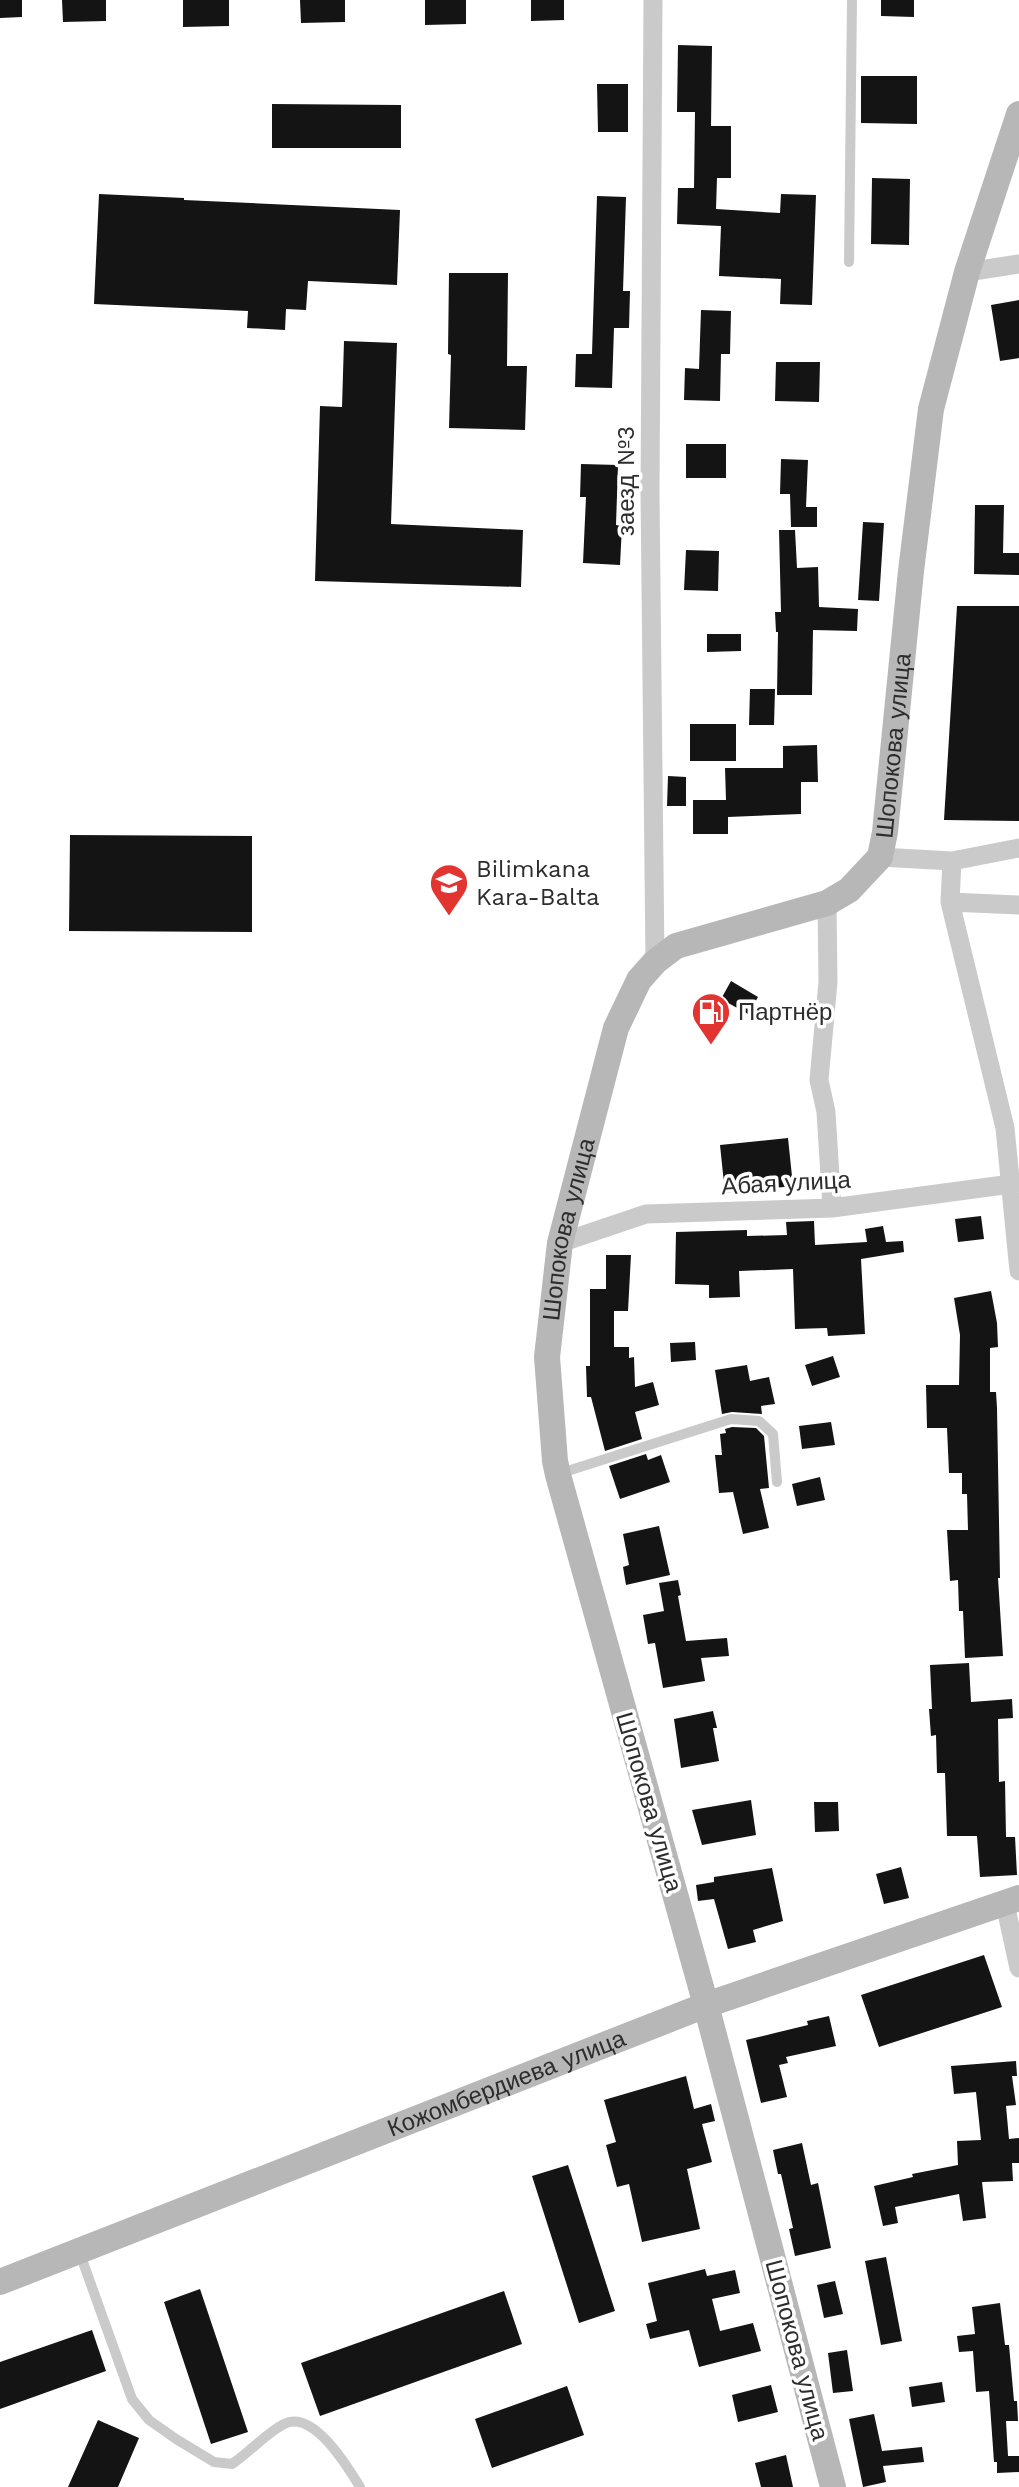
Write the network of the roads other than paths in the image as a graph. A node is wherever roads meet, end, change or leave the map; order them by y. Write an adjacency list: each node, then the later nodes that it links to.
1 (653, 0): 13 (street, заезд №3)
2 (852, 0): 4 (lane)
3 (1019, 114): 6 (street, Шопокова улица)
4 (849, 262)
5 (1019, 264): 6 (street)
6 (967, 272): 8 (street, Шопокова улица)
7 (1019, 848): 9 (street)
8 (880, 857): 9 (street); 11 (street, Шопокова улица)
9 (952, 861): 10 (street)
10 (950, 902): 12 (street); 14 (street)
11 (827, 903): 13 (street, Шопокова улица); 15 (street)
12 (1019, 905)
13 (655, 962): 16 (street, Шопокова улица)
14 (1015, 1184): 15 (street, Абая улица); 17 (street)
15 (832, 1208): 16 (street, Абая улица)
16 (560, 1244): 18 (street, Шопокова улица)
17 (1019, 1271)
18 (558, 1475): 19 (lane); 22 (street, Шопокова улица)
19 (777, 1482)
20 (1012, 1901): 21 (street); 22 (street, Кожомбердиева улица)
21 (1019, 1968)
22 (706, 2005): 23 (street, Кожомбердиева улица); 26 (street, Шопокова улица)
23 (79, 2250): 24 (street, Кожомбердиева улица); 25 (lane)
24 (0, 2282)
25 (360, 2487)
26 (833, 2487)

